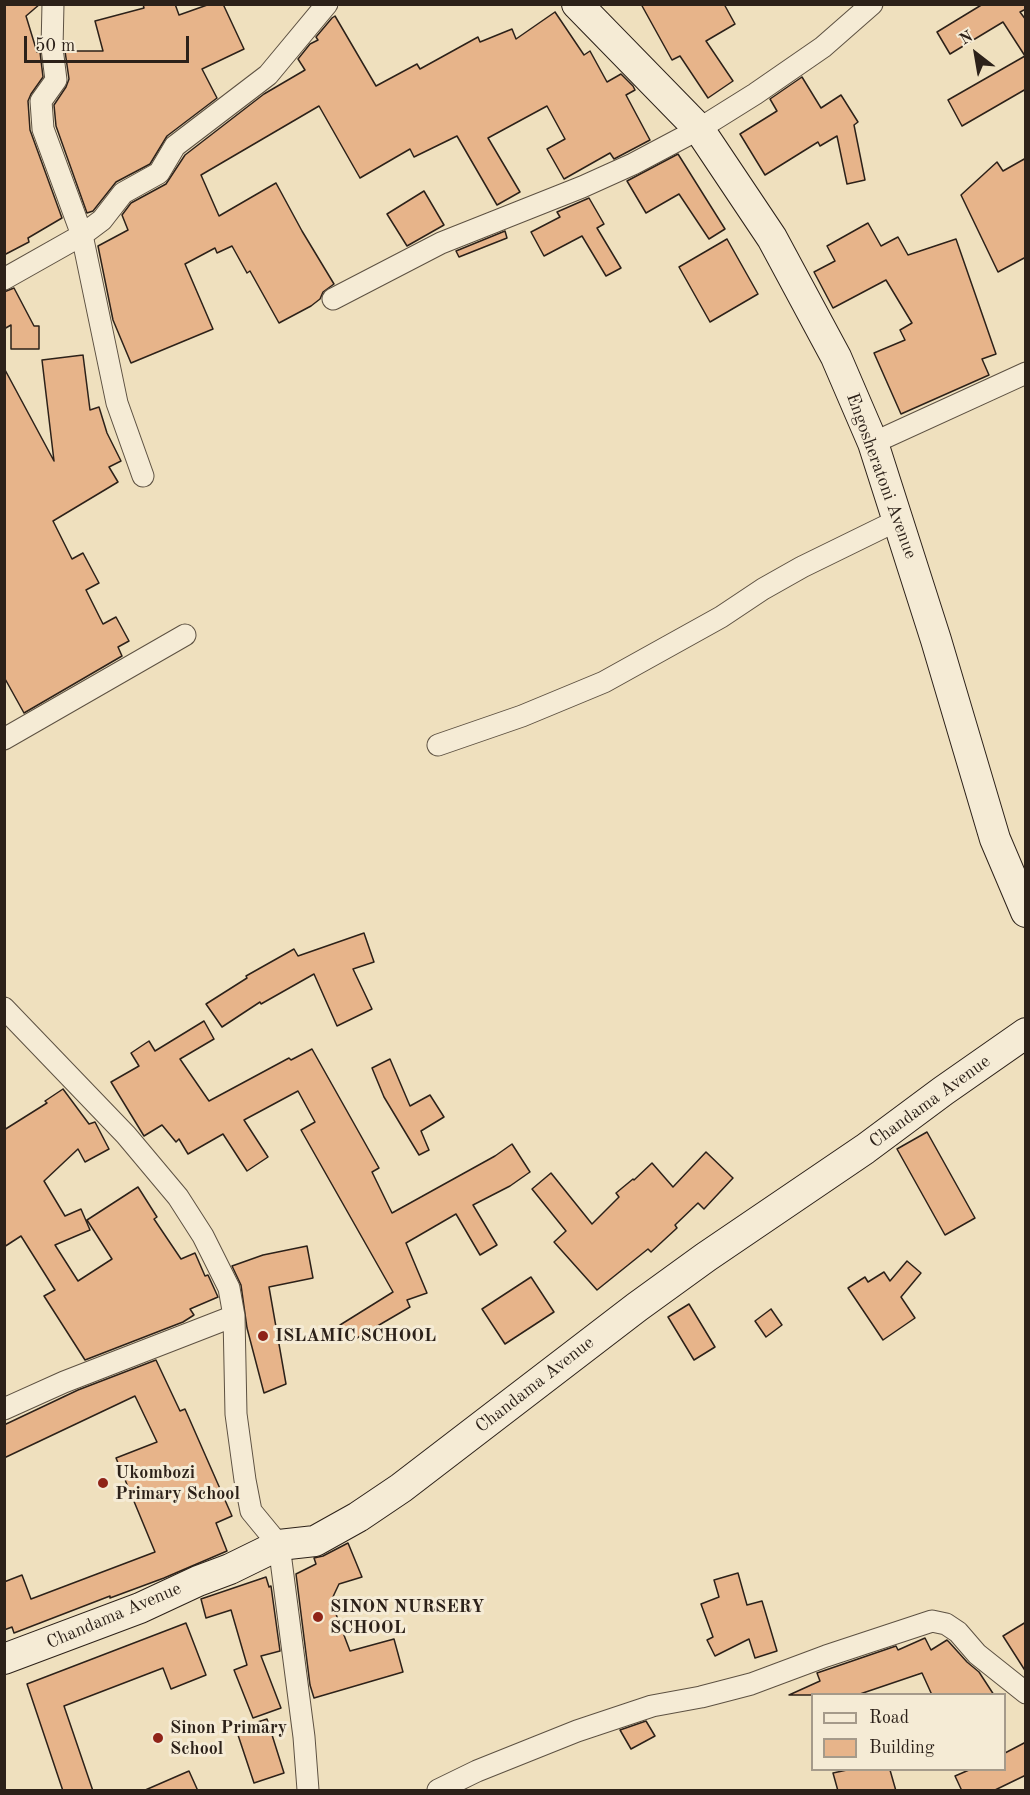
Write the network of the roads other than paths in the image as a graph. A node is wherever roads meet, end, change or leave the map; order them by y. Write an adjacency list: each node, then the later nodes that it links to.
1 (53, 4): 6 (street)
2 (327, 4): 6 (street)
3 (577, 4): 5 (street, Engosheratoni Avenue)
4 (872, 4): 5 (street)
5 (699, 129): 8 (street); 10 (street, Engosheratoni Avenue)
6 (82, 235): 7 (street); 11 (street)
7 (4, 279)
8 (333, 299)
9 (1026, 373): 10 (street)
10 (873, 443): 12 (street, Engosheratoni Avenue)
11 (143, 476)
12 (898, 520): 15 (street); 16 (street, Engosheratoni Avenue)
13 (185, 635): 14 (street)
14 (4, 739)
15 (438, 744)
16 (1026, 912)
17 (4, 1008): 19 (street)
18 (1026, 1033): 21 (street, Chandama Avenue)
19 (234, 1316): 20 (street); 21 (street)
20 (4, 1409)
21 (279, 1545): 22 (street, Chandama Avenue); 24 (street)
22 (4, 1659)
23 (1026, 1693): 25 (street)
24 (308, 1791)
25 (438, 1791)

